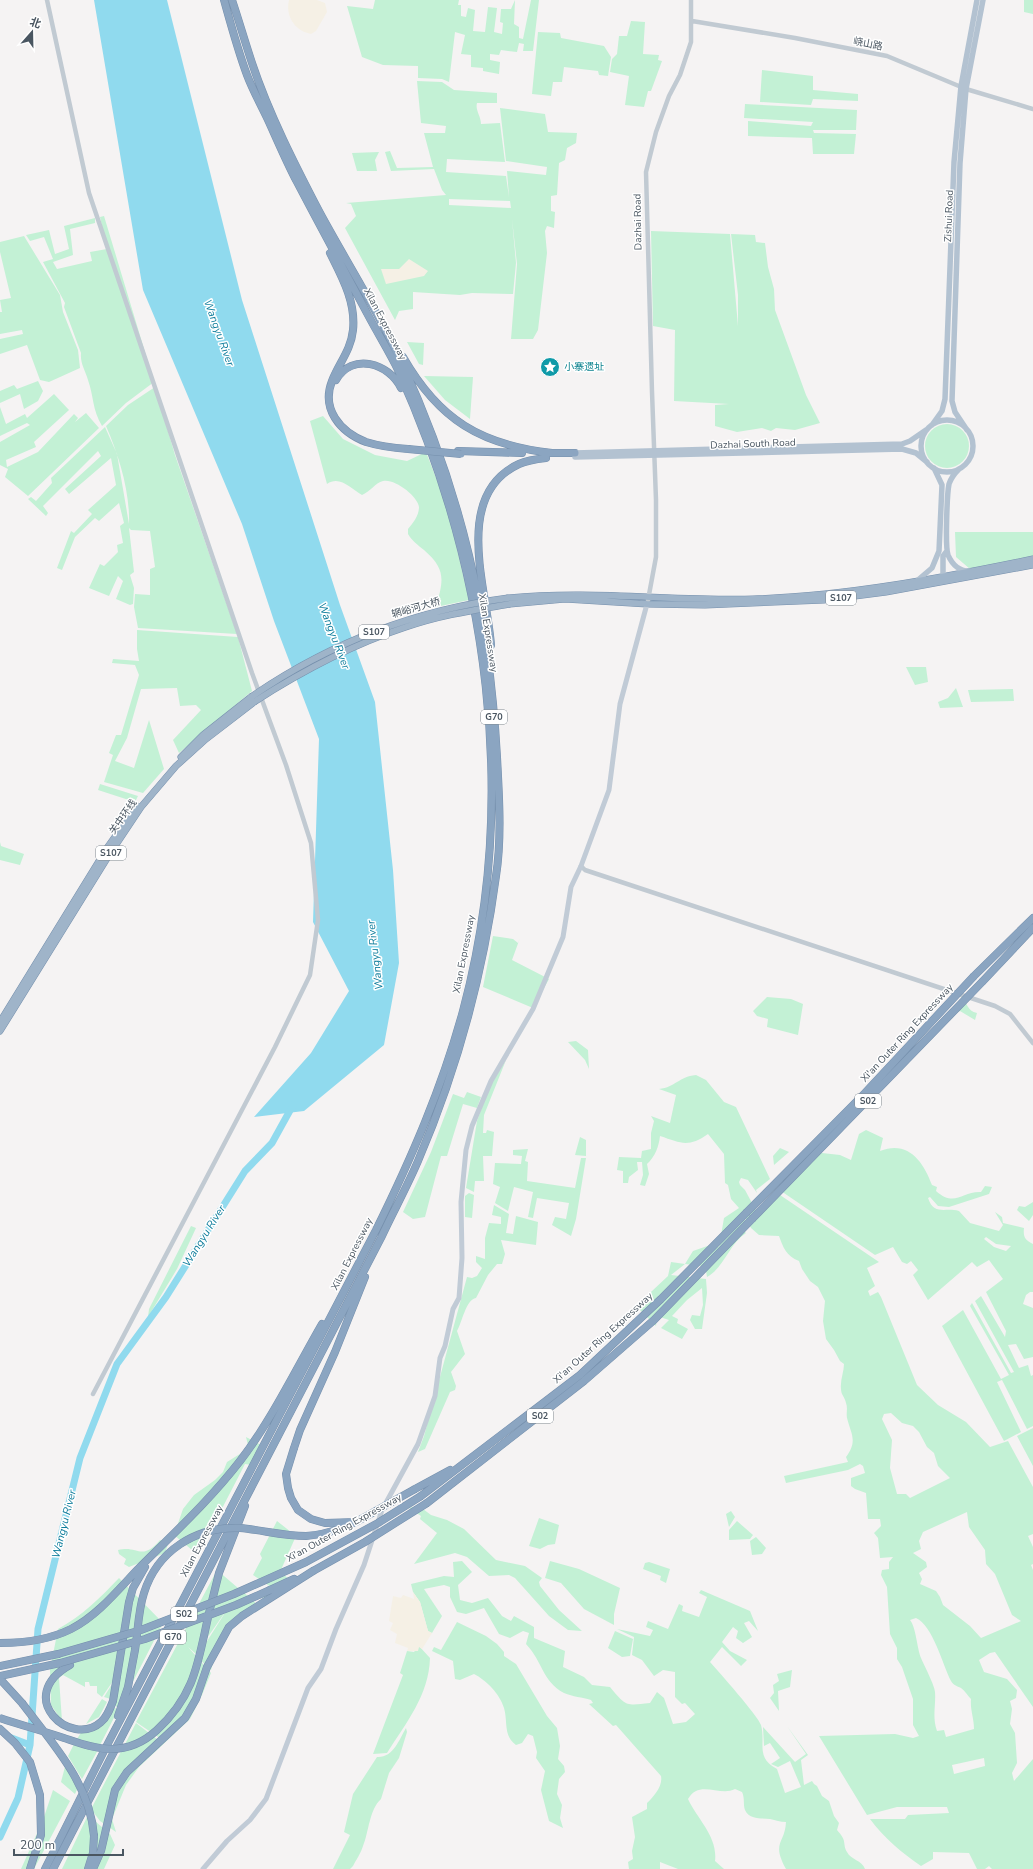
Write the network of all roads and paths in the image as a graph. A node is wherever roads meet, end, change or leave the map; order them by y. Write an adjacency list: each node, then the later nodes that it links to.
1 (47, 0): 44 (street)
2 (224, 0): 10 (highway, Xilan Expressway / G70)
3 (232, 0): 11 (highway, Xilan Expressway / G70)
4 (691, 0): 7 (street, Dazhai Road)
5 (977, 0): 8 (main road, Zishui Road)
6 (983, 0): 8 (main road, Zishui Road)
7 (692, 21): 8 (street, 峣山路); 17 (street, Dazhai Road)
8 (964, 88): 9 (street, 峣山路); 12 (main road, Zishui Road); 15 (main road, Zishui Road)
9 (1033, 109)
10 (295, 178): 13 (highway, Xilan Expressway / G70); 16 (highway)
11 (364, 289): 19 (highway); 35 (highway, Xilan Expressway / G70)
12 (932, 425): 14 (main road); 15 (main road)
13 (422, 429): 16 (highway); 42 (highway, Xilan Expressway / G70)
14 (926, 430): 17 (main road, Dazhai South Road); 20 (main road)
15 (967, 430): 22 (main road)
16 (407, 448): 19 (highway, bridge)
17 (654, 454): 18 (main road, Dazhai South Road); 20 (main road, Dazhai South Road); 31 (street, Dazhai Road)
18 (575, 455): 19 (highway)
19 (549, 456): 35 (highway)
20 (927, 462): 21 (main road)
21 (934, 468): 22 (main road); 23 (main road)
22 (959, 468): 24 (main road)
23 (940, 551): 25 (main road); 30 (main road)
24 (947, 551): 25 (main road); 28 (main road)
25 (943, 556): 29 (main road)
26 (1033, 559): 28 (highway, S107)
27 (1033, 565): 29 (highway, S107)
28 (969, 572): 29 (highway, S107)
29 (943, 579): 30 (highway, S107); 33 (highway, S107)
30 (918, 580): 31 (highway, S107)
31 (648, 597): 32 (highway, S107); 33 (street, Dazhai Road)
32 (509, 601): 33 (highway, S107); 34 (highway, 辋峪河大桥 / S107, bridge)
33 (647, 604): 36 (main road)
34 (253, 700): 39 (highway, 关中环线 / S107); 40 (highway, 关中环线 / S107)
35 (493, 709): 43 (highway, Xilan Expressway / G70)
36 (581, 866): 41 (street); 63 (main road)
37 (1033, 918): 46 (highway, Xi'an Outer Ring Expressway / S02, bridge)
38 (1033, 928): 50 (highway, Xi'an Outer Ring Expressway / S02, bridge)
39 (0, 1022)
40 (0, 1031)
41 (1033, 1043)
42 (376, 1230): 45 (highway, Xilan Expressway / G70); 49 (highway)
43 (381, 1238): 45 (highway, Xilan Expressway / G70); 48 (highway, bridge)
44 (93, 1394)
45 (272, 1439): 47 (highway, Xilan Expressway / G70)
46 (468, 1460): 48 (highway, bridge); 53 (highway, Xi'an Outer Ring Expressway / S02, bridge)
47 (255, 1469): 55 (highway, bridge); 57 (highway, Xilan Expressway / G70); 60 (highway, Xilan Expressway / G70)
48 (356, 1522): 57 (highway, bridge)
49 (158, 1550): 51 (highway, bridge); 52 (highway)
50 (313, 1571): 51 (highway, Xi'an Outer Ring Expressway / S02, bridge); 62 (highway)
51 (145, 1639): 54 (highway, Xi'an Outer Ring Expressway / S02, bridge)
52 (0, 1643)
53 (0, 1666)
54 (0, 1678): 61 (highway, bridge)
55 (0, 1718)
56 (0, 1729): 58 (highway)
57 (105, 1749): 59 (highway, Xilan Expressway / G70)
58 (30, 1869)
59 (45, 1869)
60 (53, 1869)
61 (88, 1869)
62 (93, 1869)
63 (203, 1869)

